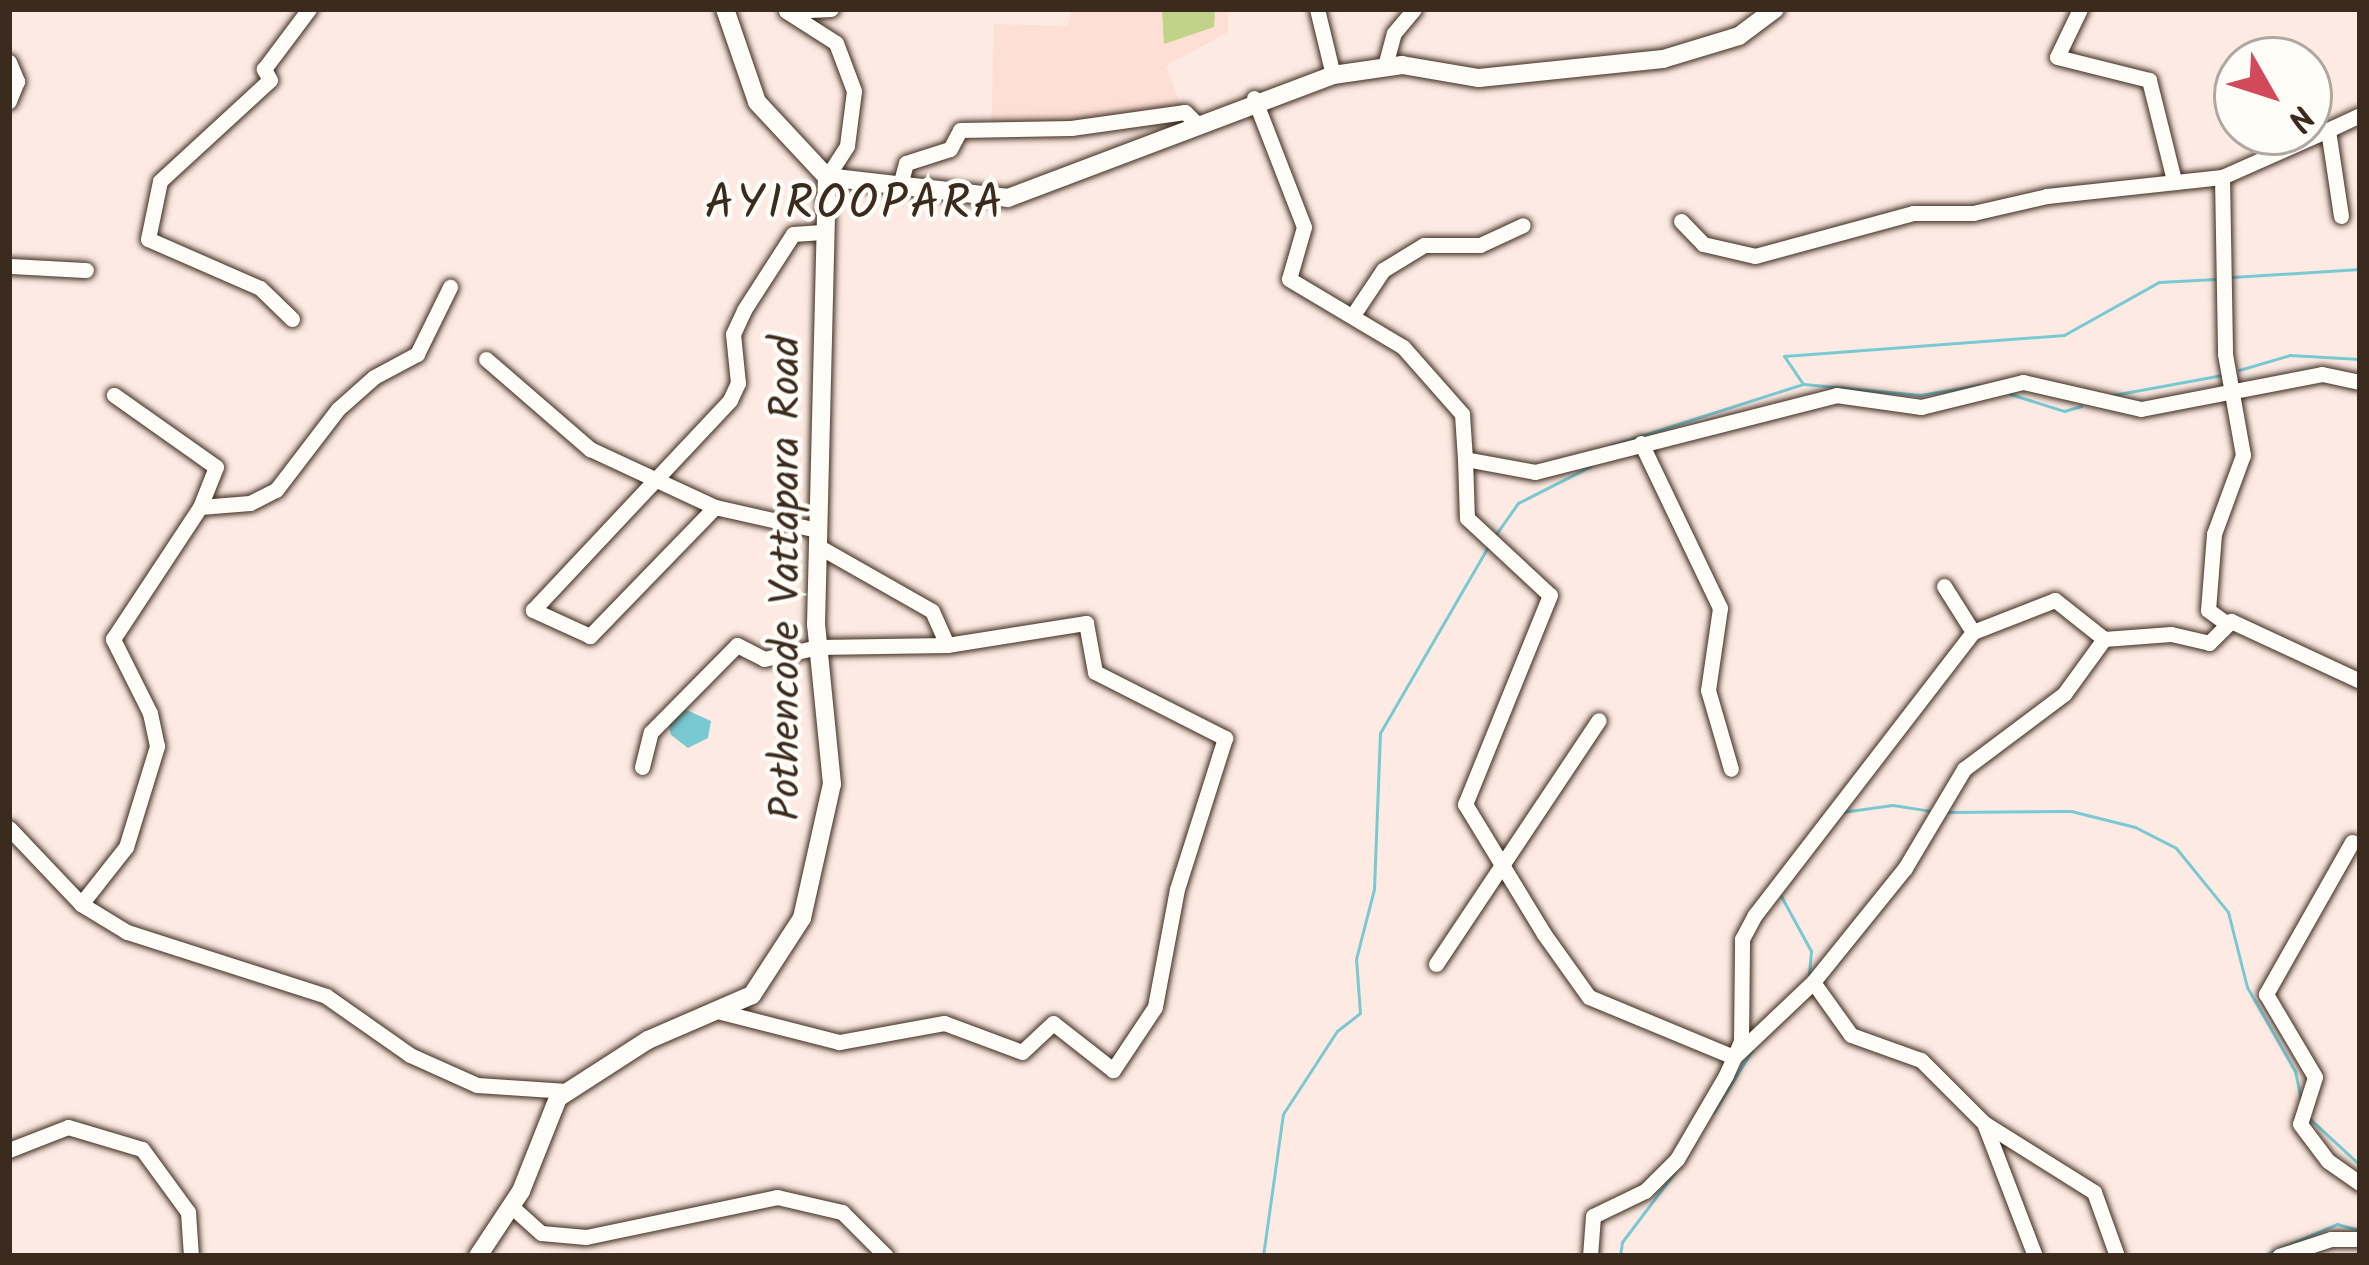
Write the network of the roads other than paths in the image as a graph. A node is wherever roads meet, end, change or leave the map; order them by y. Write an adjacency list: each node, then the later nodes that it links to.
1 (309, 9): 31 (street)
2 (725, 9): 19 (main road)
3 (831, 9): 8 (street)
4 (1317, 9): 11 (street)
5 (1414, 9): 10 (street)
6 (1775, 9): 10 (main road)
7 (2080, 9): 21 (street)
8 (782, 10): 19 (street)
9 (9, 62): 13 (street)
10 (1385, 66): 11 (main road)
11 (1333, 75): 12 (main road)
12 (1254, 98): 15 (main road); 30 (street)
13 (9, 101)
14 (2360, 114): 16 (street)
15 (1195, 122): 22 (main road); 22 (street)
16 (2333, 128)
17 (2269, 156): 20 (street)
18 (2332, 156): 23 (street)
19 (827, 177): 22 (main road); 26 (main road, Pothencode Vattapara Road)
20 (2222, 177): 21 (street); 34 (street)
21 (2174, 180): 24 (street)
22 (899, 189)
23 (2341, 216)
24 (1681, 220)
25 (1523, 225): 30 (street)
26 (822, 232): 38 (street); 41 (main road, Pothencode Vattapara Road)
27 (9, 266): 28 (street)
28 (86, 270)
29 (450, 287): 39 (street)
30 (1353, 315): 37 (street)
31 (292, 319)
32 (487, 359): 38 (street)
33 (2360, 382): 34 (street)
34 (2238, 392): 36 (street); 43 (street)
35 (114, 395): 39 (street)
36 (1641, 443): 37 (street); 51 (street)
37 (1465, 459): 54 (street)
38 (661, 476): 40 (street); 40 (street)
39 (200, 507): 55 (street)
40 (715, 507): 41 (street)
41 (816, 538): 46 (street); 47 (main road, Pothencode Vattapara Road)
42 (1944, 586): 44 (street)
43 (2227, 624): 45 (street); 48 (street)
44 (1972, 632): 45 (street); 59 (street)
45 (2104, 639): 57 (street)
46 (947, 645): 47 (street); 58 (street)
47 (818, 646): 50 (street); 58 (main road, Pothencode Vattapara Road)
48 (2360, 682)
49 (1599, 720): 54 (street)
50 (642, 767)
51 (1730, 770)
52 (9, 828): 55 (street)
53 (2352, 842): 63 (street)
54 (1500, 862): 56 (street); 59 (street)
55 (81, 904): 60 (street)
56 (1436, 964)
57 (1814, 982): 59 (street); 61 (street)
58 (721, 1012): 60 (main road, Pothencode Vattapara Road)
59 (1734, 1057): 69 (street)
60 (567, 1091): 64 (main road)
61 (1984, 1123): 70 (street); 71 (street)
62 (9, 1150): 66 (street)
63 (2360, 1183)
64 (518, 1212): 67 (main road); 68 (street)
65 (2360, 1239): 72 (street)
66 (191, 1256)
67 (478, 1256)
68 (886, 1256)
69 (1590, 1256)
70 (2035, 1256)
71 (2117, 1256)
72 (2278, 1256)

